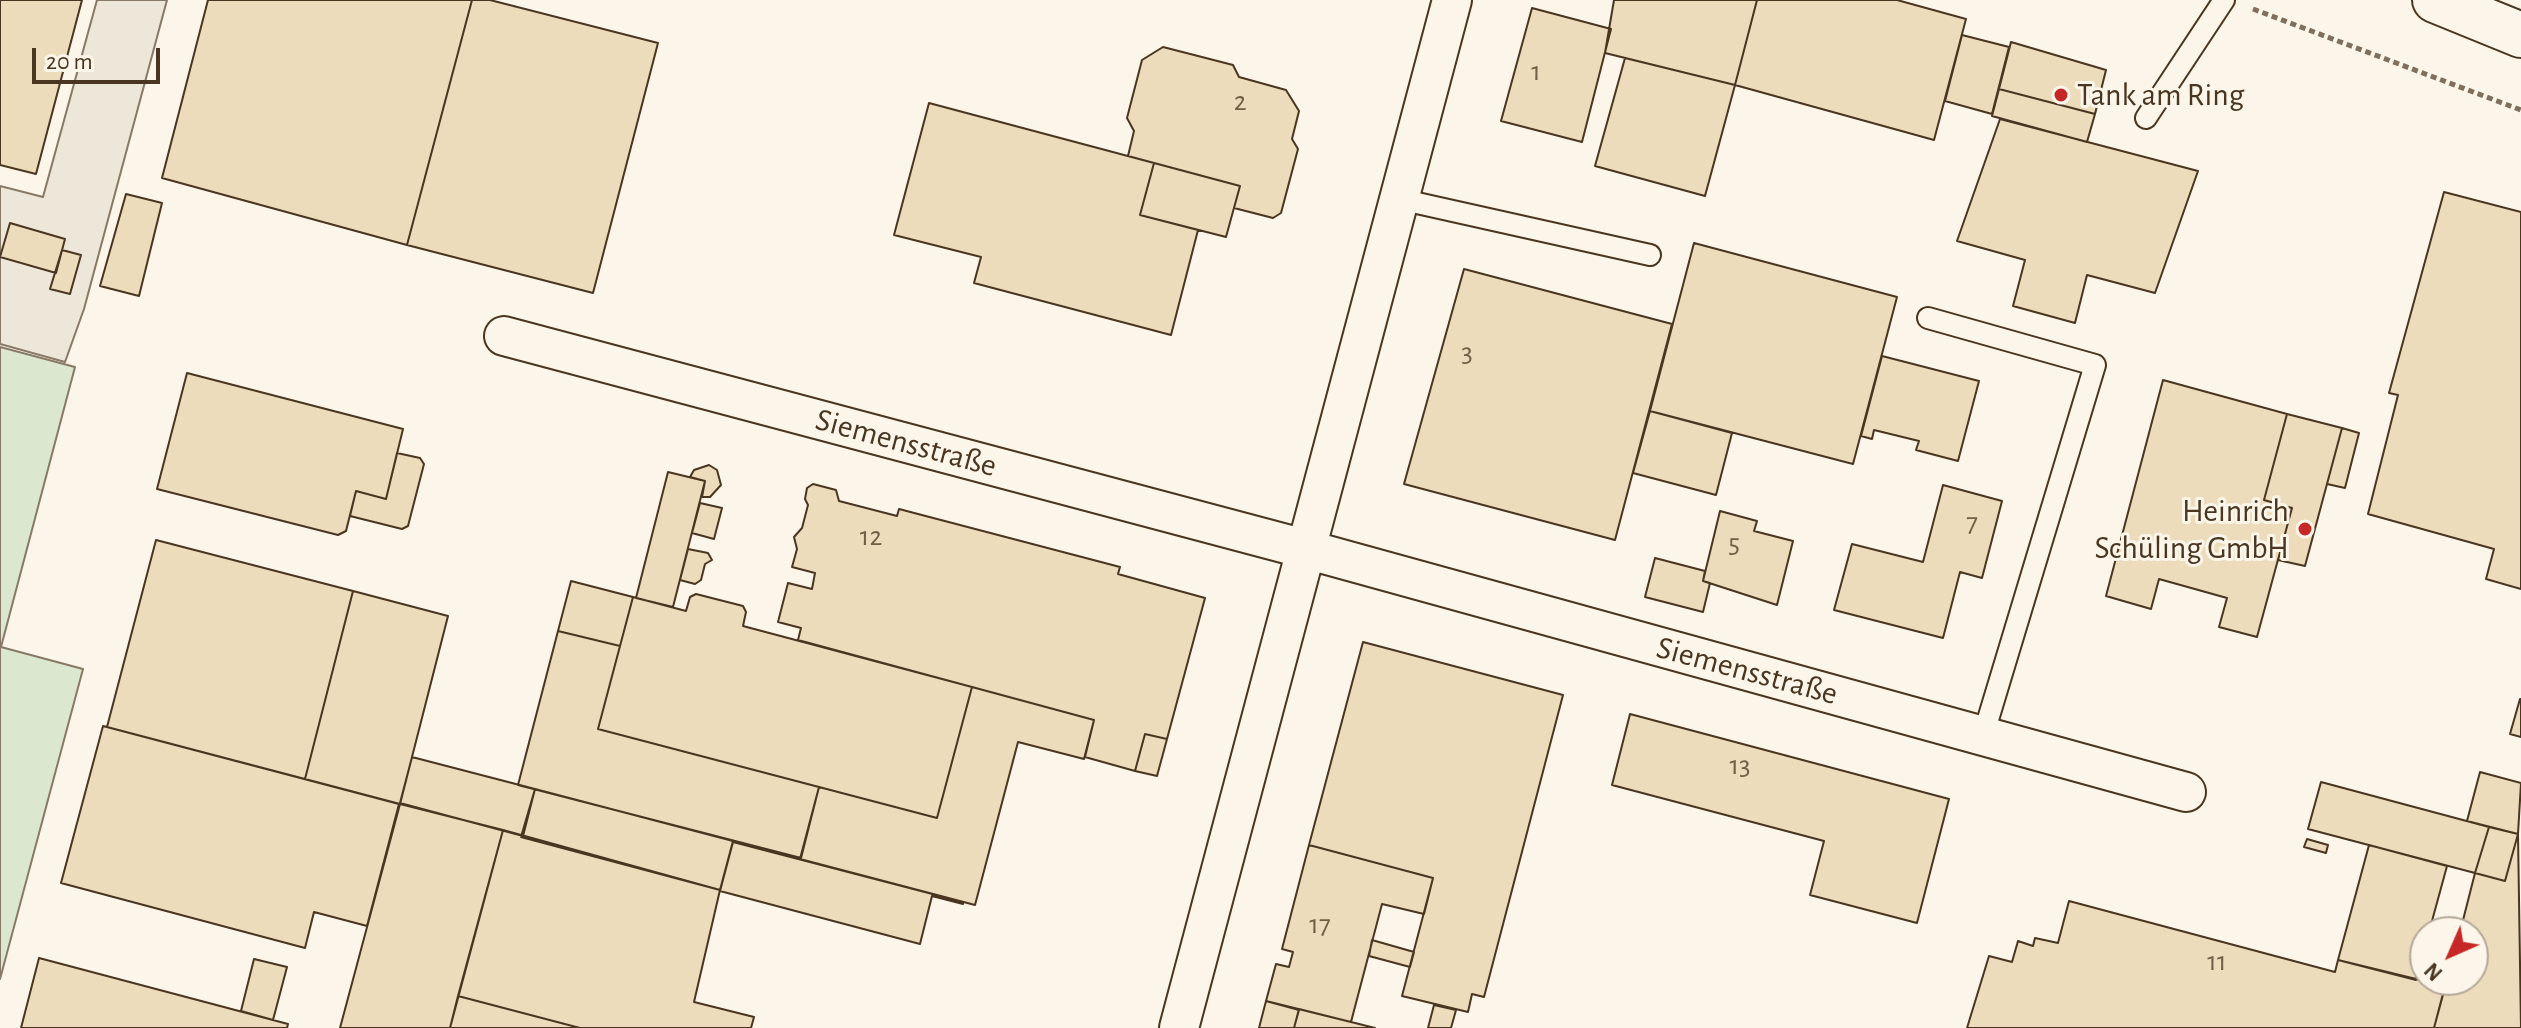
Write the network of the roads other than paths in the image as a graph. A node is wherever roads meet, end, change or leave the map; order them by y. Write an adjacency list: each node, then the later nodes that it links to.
1 (1452, 0): 6 (street)
2 (2435, 0): 4 (main road)
3 (2234, 3): 5 (lane)
4 (2521, 35)
5 (2146, 118)
6 (1399, 199): 7 (lane); 10 (street)
7 (1650, 255)
8 (1928, 318): 11 (lane)
9 (504, 336): 10 (street, Siemensstraße)
10 (1309, 550): 11 (street, Siemensstraße); 13 (street)
11 (1983, 736): 12 (street, Siemensstraße)
12 (2186, 792)
13 (1179, 1028)

